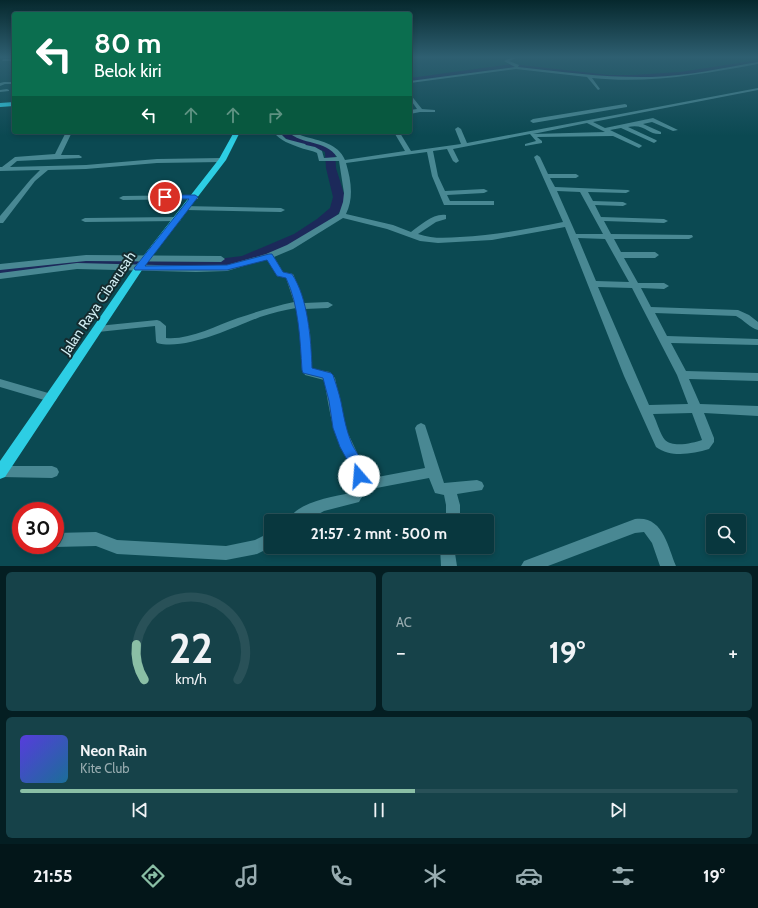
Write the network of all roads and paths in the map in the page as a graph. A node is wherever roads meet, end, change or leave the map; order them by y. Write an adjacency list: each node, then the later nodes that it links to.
1 (594, 83): 2 (street)
2 (598, 89)
3 (758, 89): 15 (street)
4 (7, 90): 5 (street)
5 (0, 91)
6 (412, 98): 10 (street)
7 (12, 104): 8 (main road)
8 (0, 105)
9 (625, 106): 13 (street)
10 (420, 110): 11 (street); 12 (street)
11 (433, 111)
12 (412, 112)
13 (585, 113): 15 (street); 17 (street)
14 (662, 118): 16 (street)
15 (600, 120): 18 (street)
16 (652, 120): 19 (street); 26 (street)
17 (533, 121)
18 (588, 122): 20 (street); 21 (street)
19 (637, 123): 22 (street); 27 (street)
20 (567, 126): 21 (street); 23 (street)
21 (596, 126): 25 (street)
22 (621, 126): 25 (street); 38 (street)
23 (560, 127): 33 (street); 36 (street)
24 (458, 130): 39 (street)
25 (604, 130): 34 (street)
26 (675, 130)
27 (659, 133)
28 (68, 134): 46 (street)
29 (236, 134): 49 (main road, Jalan Raya Cibarusah)
30 (278, 134): 41 (street)
31 (294, 134): 37 (street)
32 (398, 134): 45 (street)
33 (524, 134): 35 (street); 39 (street)
34 (613, 134): 36 (street); 42 (street)
35 (532, 135): 36 (street); 40 (street)
36 (566, 135)
37 (310, 141): 41 (street); 50 (street)
38 (654, 141)
39 (465, 145): 43 (street)
40 (527, 145)
41 (303, 146): 50 (street)
42 (639, 146)
43 (449, 147): 44 (street); 51 (street)
44 (430, 150): 45 (street); 60 (street)
45 (409, 153): 50 (street)
46 (53, 157): 47 (street); 53 (street)
47 (79, 157)
48 (537, 157): 54 (street)
49 (222, 160): 52 (street); 61 (main road, Jalan Raya Cibarusah)
50 (340, 160): 68 (street)
51 (456, 161)
52 (46, 168): 53 (street); 73 (street)
53 (2, 169)
54 (546, 176): 55 (street); 56 (street)
55 (576, 176)
56 (553, 189): 57 (street); 75 (street)
57 (583, 190): 59 (street); 64 (street)
58 (484, 191): 60 (street)
59 (626, 191)
60 (443, 193): 63 (street)
61 (195, 197): 62 (street); 66 (main road, Jalan Raya Cibarusah)
62 (123, 198)
63 (491, 203)
64 (591, 203): 65 (street); 71 (street)
65 (623, 204)
66 (186, 208): 67 (street); 70 (main road, Jalan Raya Cibarusah)
67 (281, 210)
68 (342, 214): 76 (street); 82 (street)
69 (442, 216): 76 (street)
70 (177, 219): 72 (street); 85 (main road, Jalan Raya Cibarusah)
71 (599, 219): 74 (street); 78 (street)
72 (85, 220)
73 (0, 221)
74 (664, 221)
75 (567, 224): 76 (street); 77 (street)
76 (412, 235)
77 (572, 236): 78 (street); 88 (street)
78 (608, 236): 79 (street); 81 (street)
79 (689, 237)
80 (655, 254): 81 (street)
81 (619, 255): 89 (street)
82 (269, 256): 85 (street); 91 (street)
83 (221, 259): 85 (street)
84 (81, 262): 85 (street); 85 (street); 86 (street); 87 (street)
85 (142, 263): 95 (main road, Jalan Raya Cibarusah)
86 (0, 267)
87 (0, 276)
88 (592, 284): 89 (street); 103 (street)
89 (634, 286): 90 (street); 93 (street)
90 (664, 286)
91 (299, 305): 92 (street); 95 (street); 109 (street)
92 (328, 305)
93 (648, 310): 94 (street); 96 (street)
94 (758, 327)
95 (98, 329): 101 (main road, Jalan Raya Cibarusah)
96 (664, 339): 97 (street); 98 (street)
97 (758, 342)
98 (682, 375): 99 (street); 102 (street)
99 (758, 377)
100 (0, 383): 101 (street)
101 (51, 398): 106 (main road, Jalan Raya Cibarusah)
102 (695, 408): 103 (street); 103 (street); 104 (street)
103 (645, 410)
104 (757, 411)
105 (421, 428): 108 (street)
106 (1, 472): 107 (street)
107 (52, 472)
108 (433, 472): 109 (street); 111 (street)
109 (360, 486): 112 (street)
110 (477, 486): 111 (street)
111 (448, 488): 113 (street)
112 (305, 514)
113 (453, 514)
114 (64, 540): 115 (street)
115 (264, 542)
116 (448, 554): 117 (street)
117 (449, 566)
118 (529, 566): 119 (street)
119 (668, 566)

